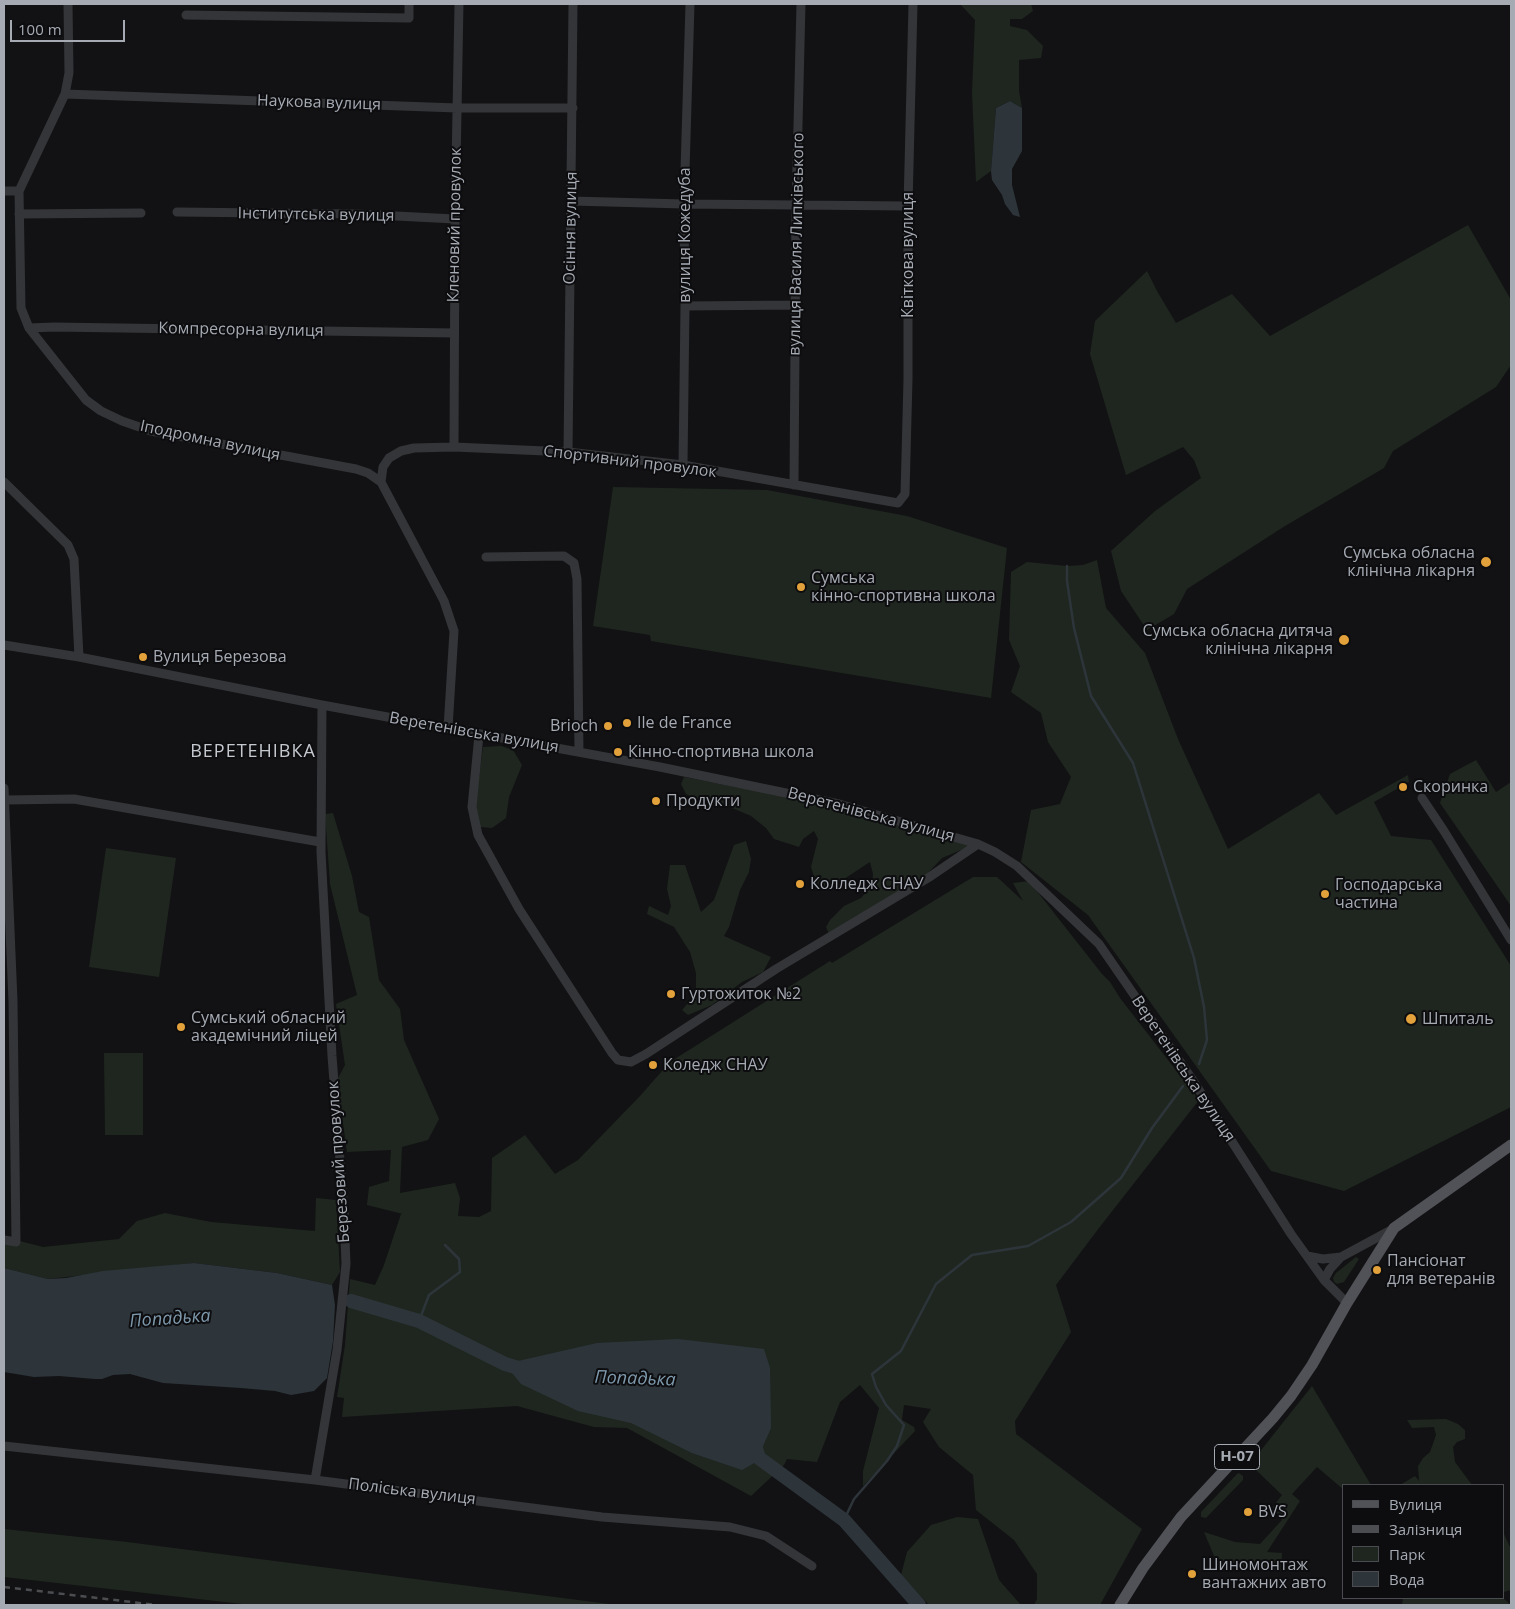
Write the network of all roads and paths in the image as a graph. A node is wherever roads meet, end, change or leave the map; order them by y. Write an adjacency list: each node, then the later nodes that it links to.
1 (68, 4): 9 (street, Іподромна вулиця)
2 (409, 4): 8 (street)
3 (459, 4): 10 (street, Кленовий провулок)
4 (574, 4): 11 (street, Осіння вулиця)
5 (690, 4): 15 (street, вулиця Кожедуба)
6 (801, 4): 16 (street, вулиця Василя Липківського)
7 (913, 4): 17 (street, Квіткова вулиця)
8 (186, 15)
9 (65, 94): 10 (street, Наукова вулиця); 13 (street, Іподромна вулиця)
10 (457, 108): 11 (street, Наукова вулиця); 21 (street, Кленовий провулок)
11 (573, 108): 14 (street, Осіння вулиця)
12 (4, 191): 13 (street)
13 (18, 191): 20 (street, Іподромна вулиця)
14 (571, 201): 15 (street); 27 (street, Осіння вулиця)
15 (684, 204): 16 (street); 23 (street, вулиця Кожедуба)
16 (796, 206): 17 (street); 22 (street, вулиця Василя Липківського)
17 (908, 206): 32 (street, Квіткова вулиця)
18 (177, 212): 21 (street, Інститутська вулиця)
19 (140, 213): 20 (street)
20 (19, 214): 24 (street, Іподромна вулиця)
21 (455, 219): 25 (street, Кленовий провулок)
22 (796, 305): 23 (street); 31 (street, вулиця Василя Липківського)
23 (686, 306): 28 (street, вулиця Кожедуба)
24 (29, 328): 25 (street, Компресорна вулиця); 30 (street, Іподромна вулиця)
25 (454, 333): 26 (street, Кленовий провулок)
26 (454, 447): 27 (street, Спортивний провулок); 30 (street, Спортивний провулок)
27 (568, 452): 28 (street, Спортивний провулок)
28 (683, 465): 31 (street, Спортивний провулок)
29 (4, 482): 35 (street)
30 (381, 482): 37 (street)
31 (794, 485): 32 (street, Спортивний провулок)
32 (898, 504)
33 (486, 557): 39 (street)
34 (4, 645): 35 (street, Веретенівська вулиця)
35 (79, 657): 36 (street, Веретенівська вулиця)
36 (322, 705): 37 (street, Веретенівська вулиця); 43 (street, Березовий провулок)
37 (448, 728): 38 (street, Веретенівська вулиця)
38 (479, 735): 39 (street, Веретенівська вулиця); 44 (street)
39 (579, 752): 44 (street, Веретенівська вулиця)
40 (4, 788): 42 (street)
41 (1422, 798): 45 (street)
42 (5, 800): 43 (street); 46 (street)
43 (320, 842): 55 (street, Березовий провулок)
44 (978, 844): 50 (street, Веретенівська вулиця)
45 (1511, 940)
46 (8, 1001): 49 (street)
47 (1511, 1145): 48 (main road, Н-07)
48 (1394, 1228): 51 (street); 53 (main road, Н-07)
49 (4, 1240)
50 (1307, 1256): 51 (street); 52 (street, Веретенівська вулиця)
51 (1341, 1257): 52 (street)
52 (1324, 1280): 53 (street, Веретенівська вулиця)
53 (1347, 1303): 57 (main road, Н-07)
54 (4, 1446): 55 (street, Поліська вулиця)
55 (315, 1480): 56 (street, Поліська вулиця)
56 (812, 1566)
57 (1120, 1605)

